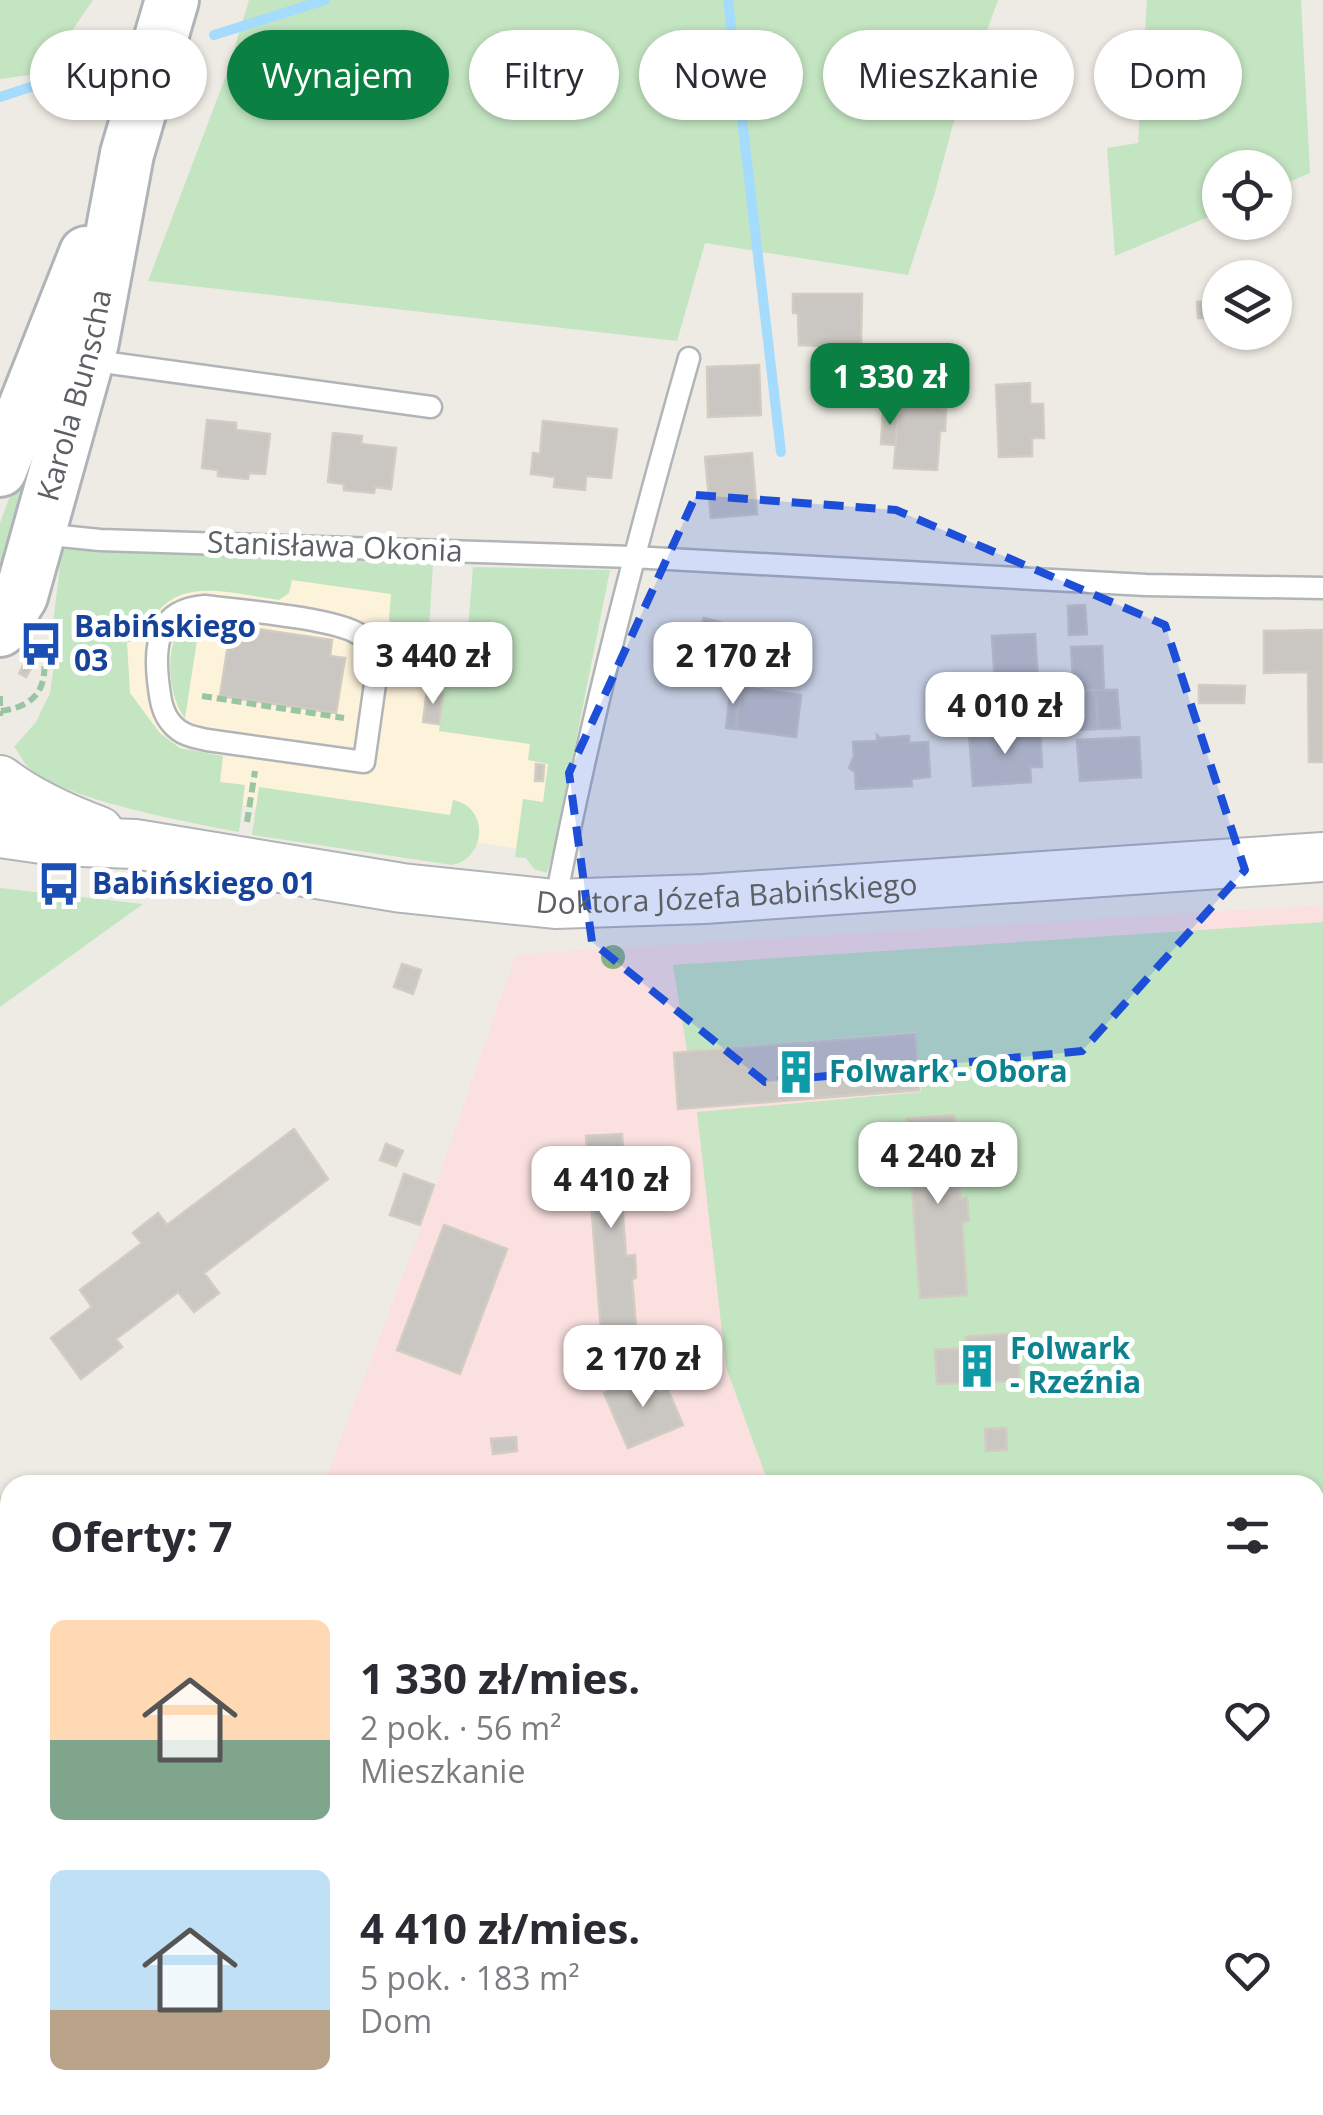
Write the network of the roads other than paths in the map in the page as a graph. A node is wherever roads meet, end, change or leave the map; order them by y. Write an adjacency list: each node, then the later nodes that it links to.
1 (172, 0): 2 (main road, Karola Bunscha)
2 (127, 154): 4 (main road, Karola Bunscha); 6 (main road, Karola Bunscha)
3 (689, 358): 8 (lane)
4 (86, 360): 5 (lane); 7 (main road, Karola Bunscha)
5 (431, 407)
6 (0, 470)
7 (39, 534): 8 (lane, Stanisława Okonia); 10 (main road, Karola Bunscha)
8 (632, 556): 9 (lane, Stanisława Okonia); 16 (lane)
9 (1323, 588)
10 (20, 632)
11 (370, 722): 11 (lane)
12 (0, 780): 14 (street, Doktora Józefa Babińskiego)
13 (0, 833): 14 (street, Doktora Józefa Babińskiego)
14 (135, 844): 16 (street, Doktora Józefa Babińskiego)
15 (1323, 856): 16 (street, Doktora Józefa Babińskiego)
16 (555, 904)

